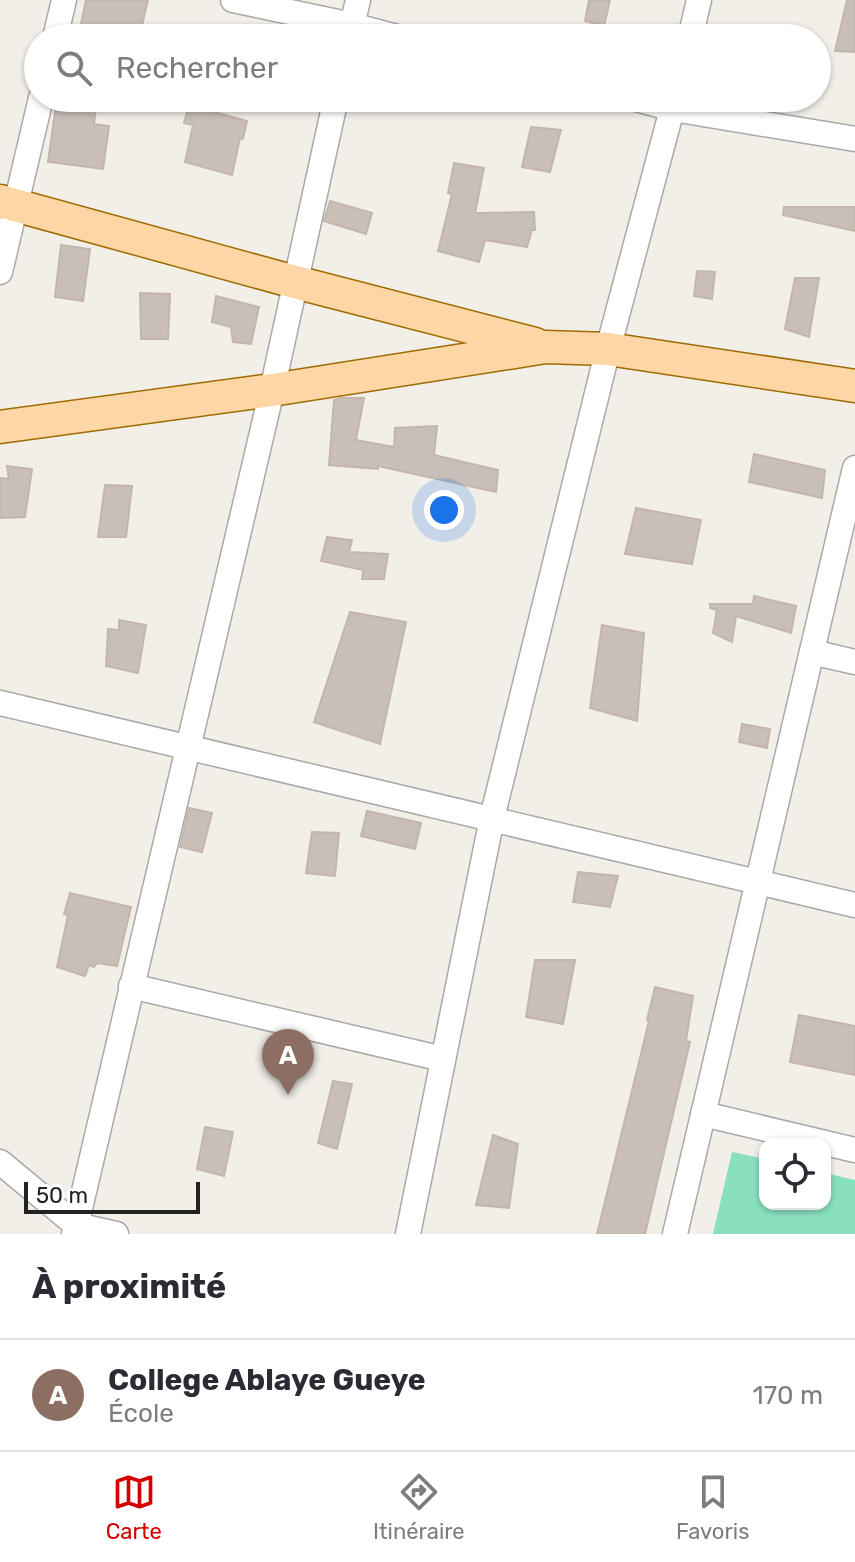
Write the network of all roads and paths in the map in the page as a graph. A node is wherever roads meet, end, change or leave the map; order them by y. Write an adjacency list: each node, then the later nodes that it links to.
1 (64, 0): 5 (street)
2 (233, 0): 6 (street)
3 (358, 0): 7 (street)
4 (699, 0): 8 (street)
5 (58, 24)
6 (321, 24)
7 (352, 24)
8 (693, 24)
9 (37, 112): 14 (street)
10 (333, 112): 16 (street)
11 (672, 112): 18 (street)
12 (719, 112): 13 (street)
13 (855, 139)
14 (8, 202): 15 (street); 16 (main road)
15 (0, 272)
16 (295, 282): 17 (main road); 20 (street)
17 (546, 347): 18 (main road); 20 (main road)
18 (608, 349): 19 (main road); 27 (street)
19 (855, 386)
20 (272, 390): 21 (main road); 26 (street)
21 (0, 427)
22 (855, 468): 23 (street)
23 (812, 652): 24 (street); 28 (street)
24 (855, 662)
25 (0, 703): 26 (street)
26 (188, 747): 27 (street); 30 (street)
27 (492, 818): 28 (street); 31 (street)
28 (758, 882): 29 (street); 32 (street)
29 (855, 905)
30 (131, 986): 31 (street); 35 (street)
31 (443, 1059): 37 (street)
32 (703, 1114): 33 (street); 38 (street)
33 (855, 1150)
34 (0, 1162): 35 (street)
35 (75, 1229): 36 (street)
36 (116, 1234)
37 (408, 1234)
38 (675, 1234)

